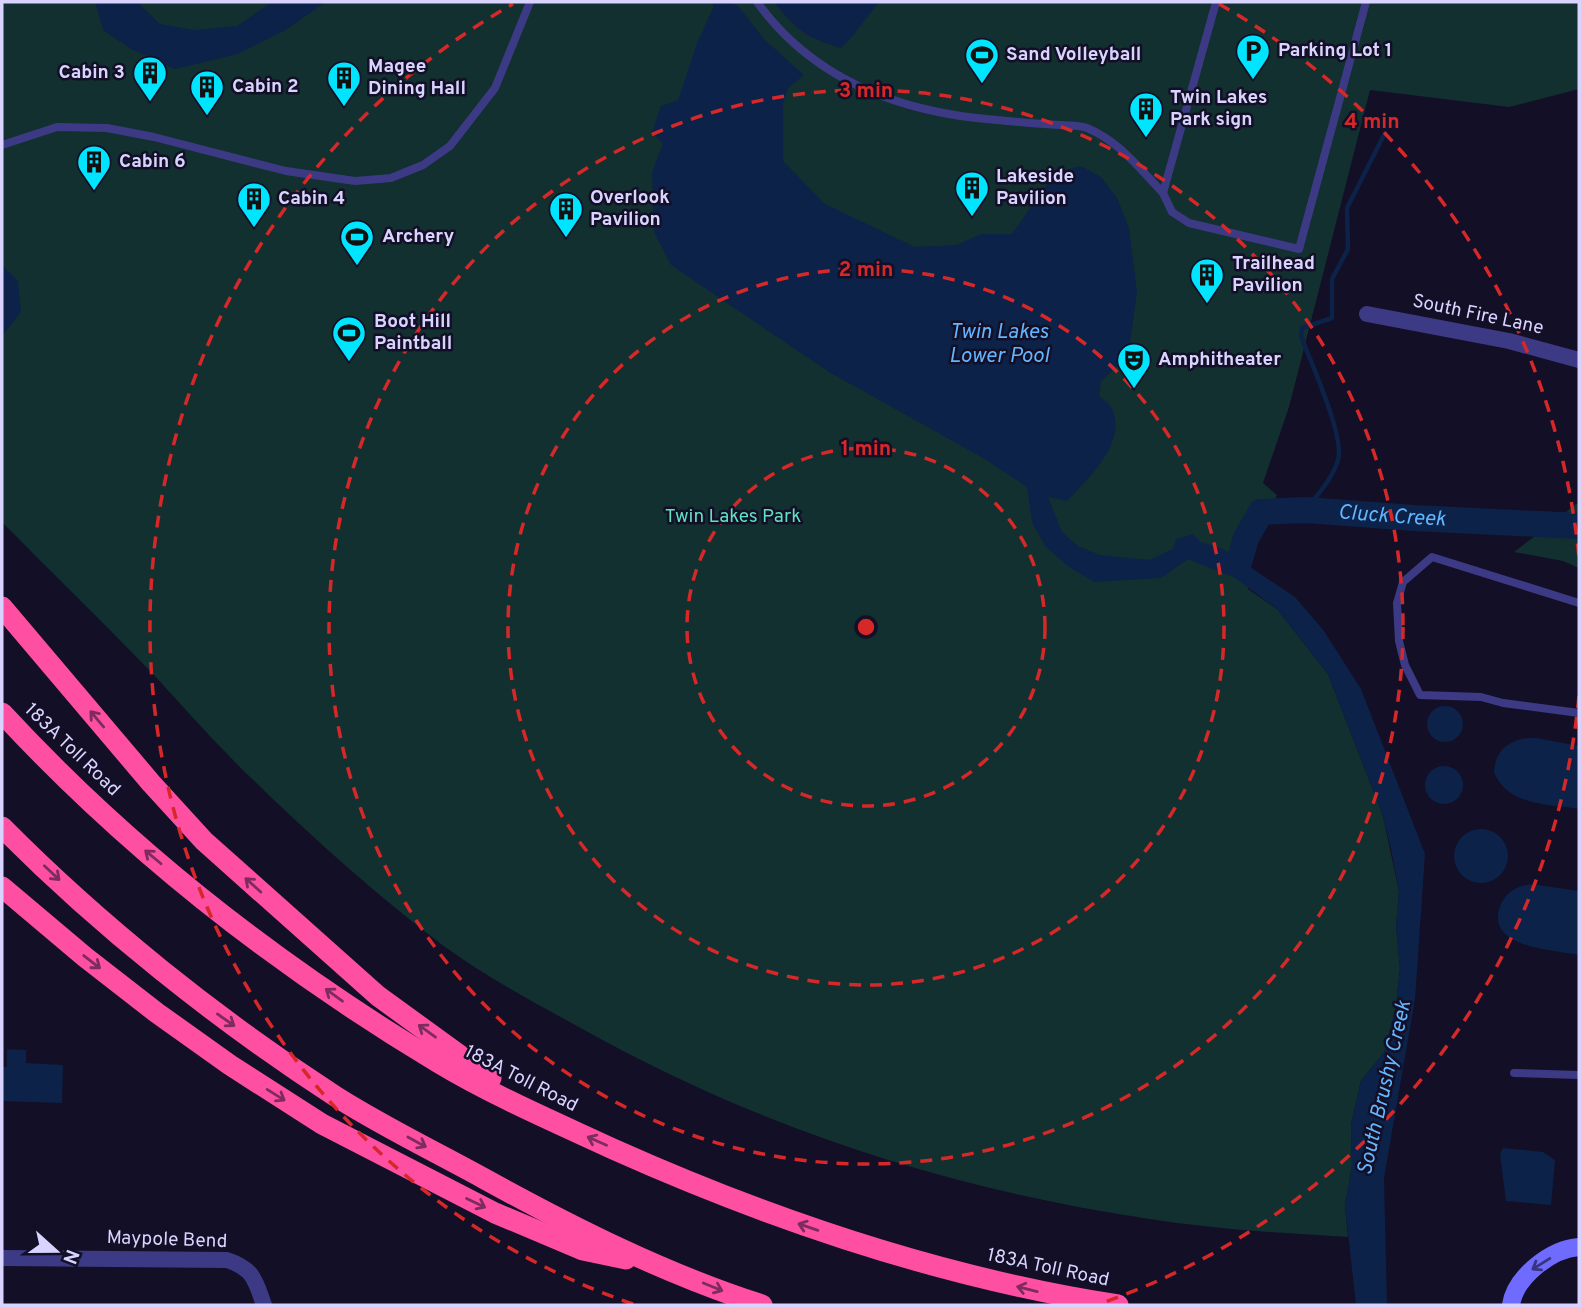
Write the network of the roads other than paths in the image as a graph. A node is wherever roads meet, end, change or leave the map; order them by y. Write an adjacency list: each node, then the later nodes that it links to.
1 (530, 2): 5 (lane)
2 (757, 2): 6 (lane)
3 (1216, 2): 6 (lane)
4 (1366, 2): 6 (lane)
5 (2, 145)
6 (1163, 193)
7 (1367, 314): 8 (street, South Fire Lane)
8 (1579, 360)
9 (1579, 603): 12 (lane)
10 (2, 607): 17 (highway, one-way to 10)
11 (2, 712): 17 (highway, 183A Toll Road, one-way to 11)
12 (1579, 712)
13 (2, 827): 20 (highway, one-way to 20)
14 (2, 887): 20 (highway, one-way to 20)
15 (1514, 1073): 16 (lane)
16 (1579, 1075)
17 (541, 1115): 23 (highway, 183A Toll Road, one-way to 17)
18 (1579, 1247): 24 (main road, one-way to 24)
19 (2, 1258): 21 (street, Maypole Bend)
20 (665, 1268): 22 (highway, one-way to 22)
21 (264, 1305)
22 (762, 1305)
23 (1118, 1305)
24 (1510, 1305)

